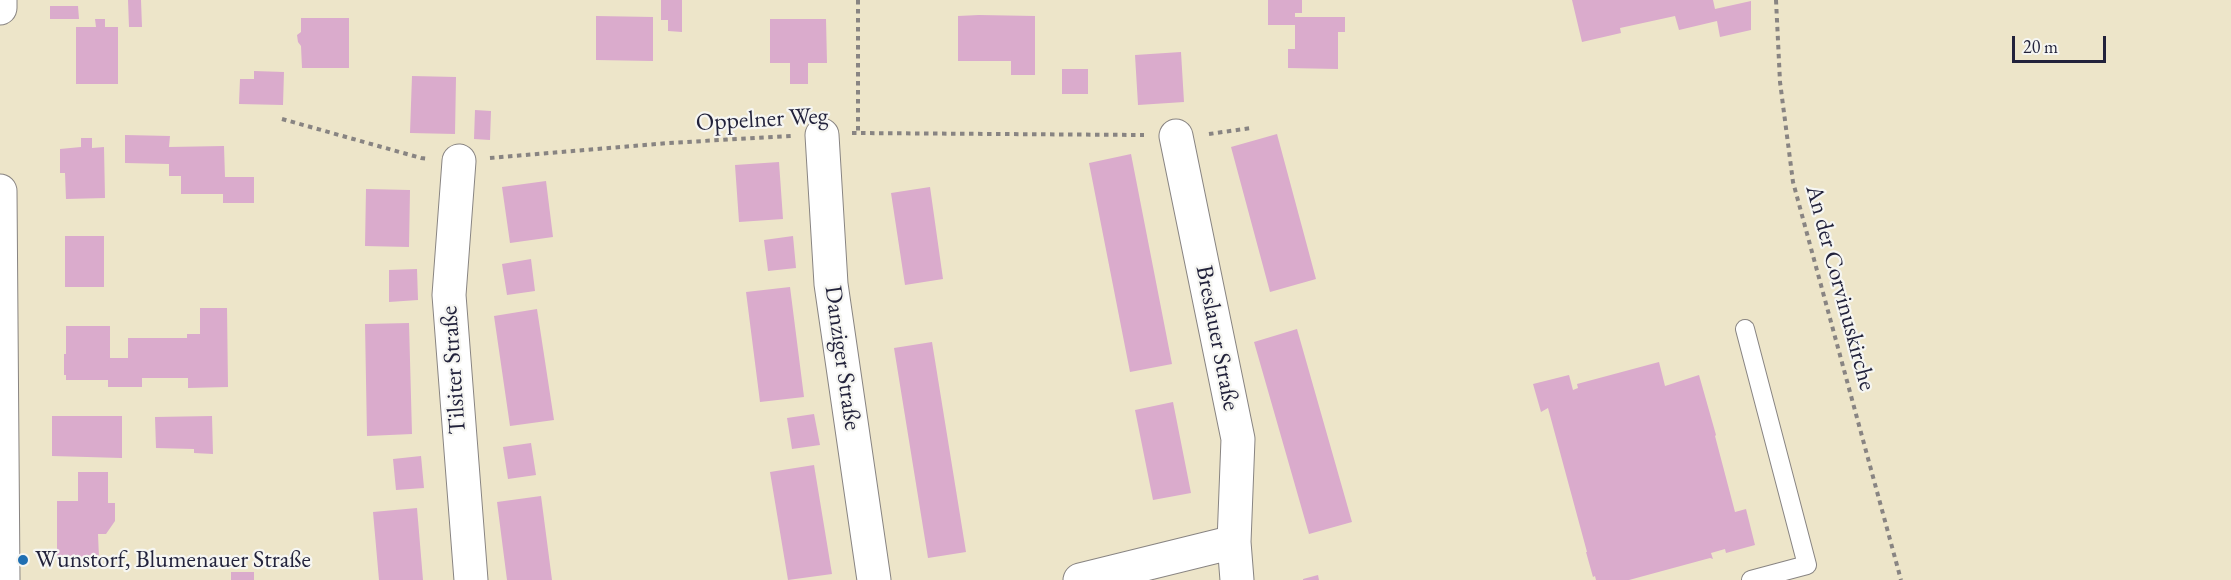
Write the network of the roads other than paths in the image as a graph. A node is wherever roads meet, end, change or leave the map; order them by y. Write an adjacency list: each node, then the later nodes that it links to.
1 (0, 0): 2 (street)
2 (0, 8)
3 (822, 135): 11 (street, Danziger Straße)
4 (1176, 136): 8 (street, Breslauer Straße)
5 (459, 161): 10 (street, Tilsiter Straße)
6 (0, 212): 9 (street)
7 (1745, 329): 14 (lane)
8 (1234, 542): 12 (street); 13 (street, Breslauer Straße)
9 (3, 580)
10 (471, 580)
11 (874, 580)
12 (1080, 580)
13 (1237, 580)
14 (1750, 580)

